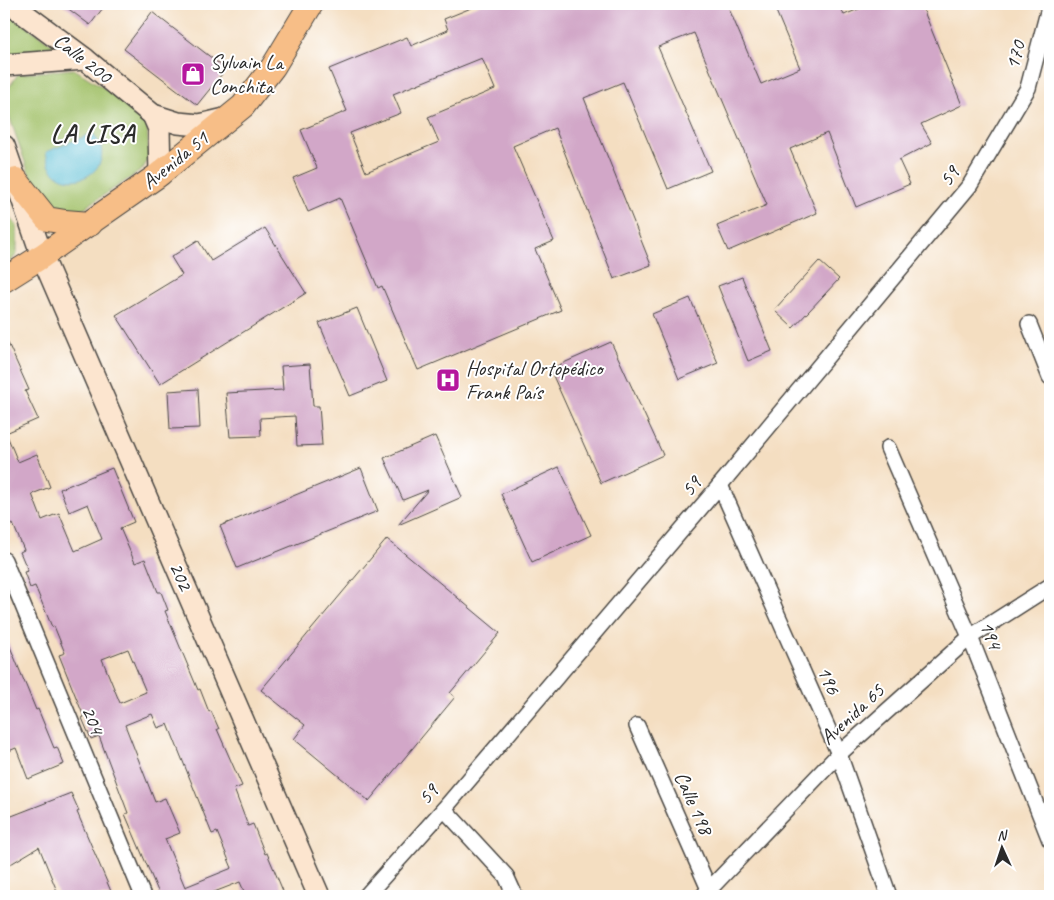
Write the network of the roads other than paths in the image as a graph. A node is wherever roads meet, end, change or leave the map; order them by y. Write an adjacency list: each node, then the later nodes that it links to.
1 (11, 4): 4 (street, Calle 200)
2 (312, 4): 8 (main road, Avenida 51)
3 (1050, 4): 6 (street, 170)
4 (85, 58): 5 (street); 7 (street, Calle 200)
5 (4, 65)
6 (1028, 88): 18 (street, 59)
7 (153, 115): 8 (street, Calle 200); 10 (street)
8 (225, 119): 10 (main road, Avenida 51)
9 (4, 146): 11 (street)
10 (160, 175): 12 (main road, Avenida 51)
11 (10, 183): 12 (main road); 13 (street)
12 (90, 224): 13 (main road, Avenida 51)
13 (42, 256): 14 (main road, Avenida 51); 28 (street, 202)
14 (4, 280)
15 (1029, 324): 16 (street)
16 (1050, 377)
17 (888, 448): 21 (street, 194)
18 (720, 485): 23 (street, 196); 24 (street, 59)
19 (4, 560): 27 (street, 204)
20 (1050, 586): 21 (street, Avenida 65)
21 (970, 637): 23 (street, Avenida 65); 25 (street, 194)
22 (637, 726): 26 (street, Calle 198)
23 (839, 754): 26 (street, Avenida 65); 31 (street, 196)
24 (444, 809): 29 (street, 59); 30 (street)
25 (1050, 840)
26 (708, 894)
27 (142, 896)
28 (319, 896)
29 (366, 896)
30 (514, 896)
31 (889, 896)

